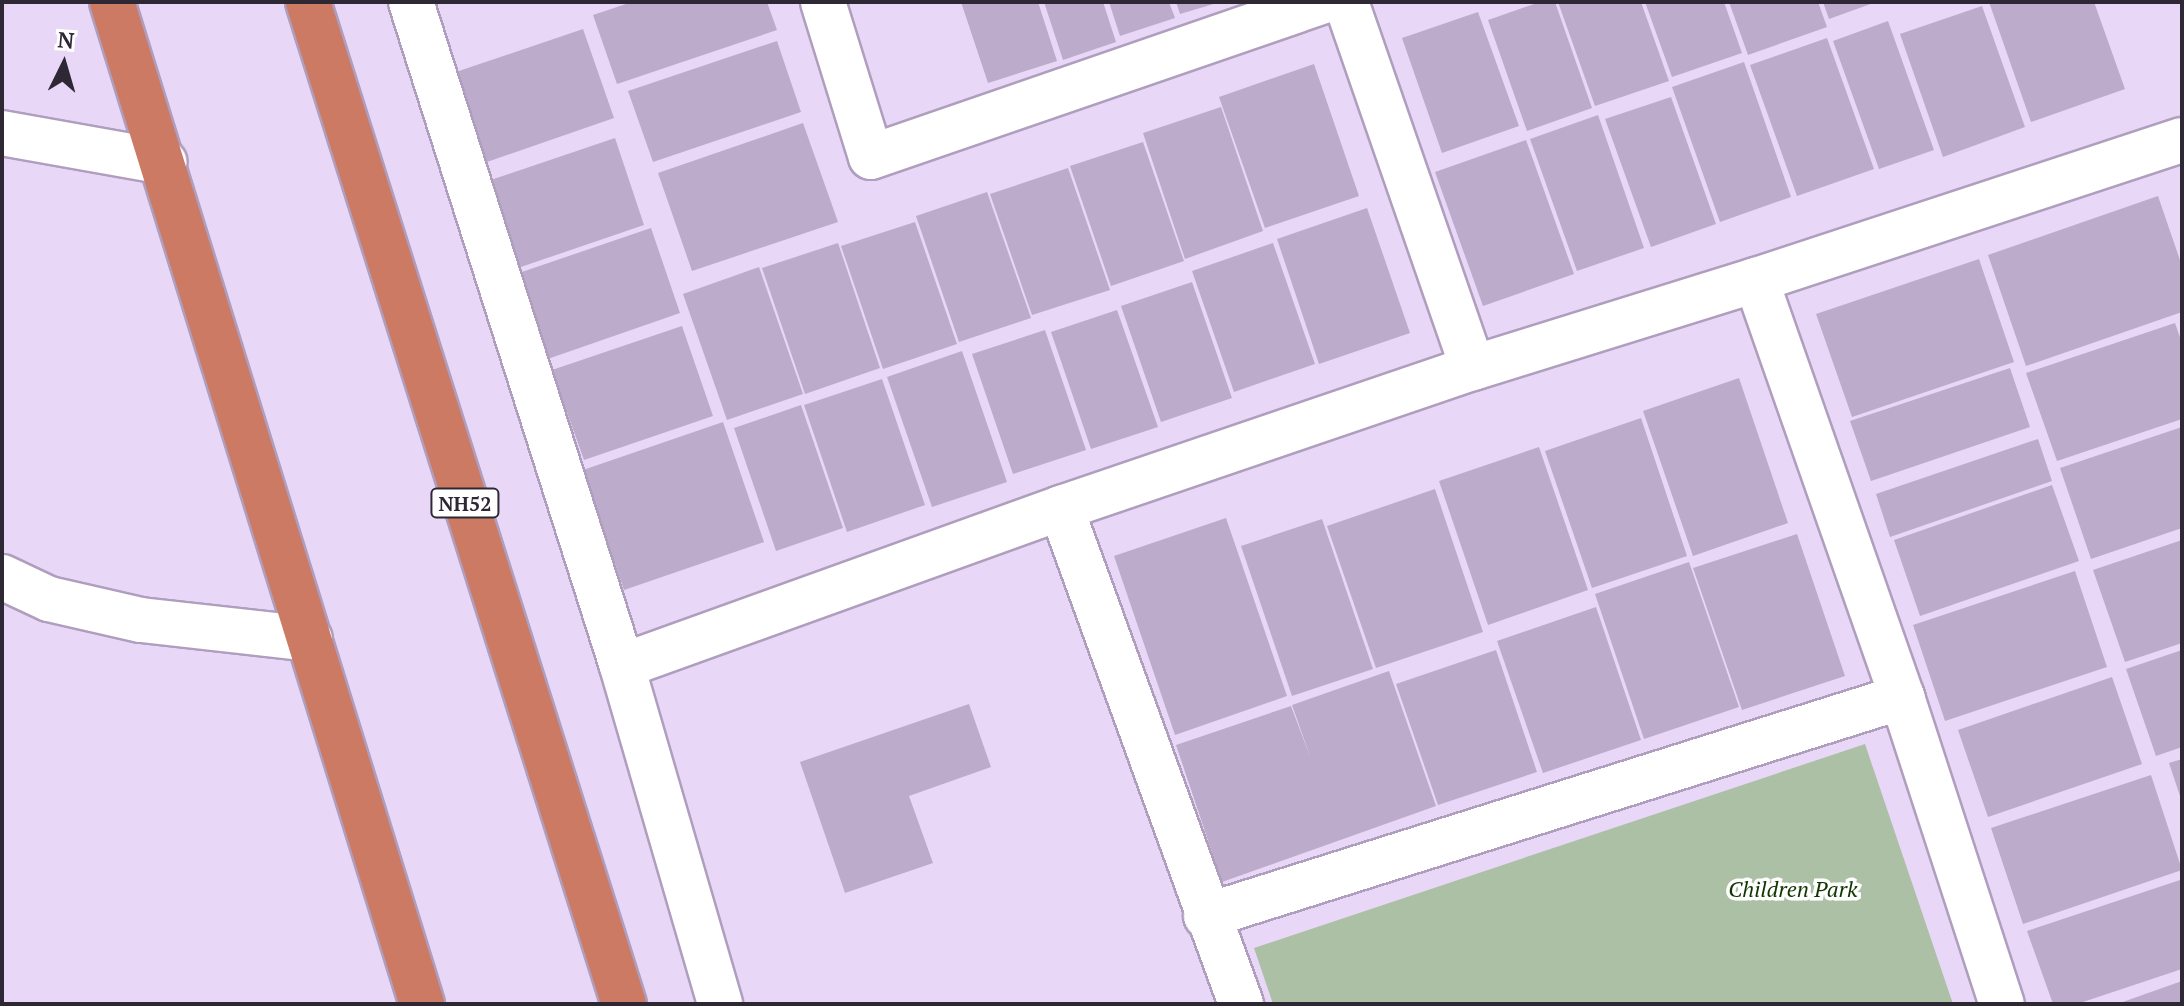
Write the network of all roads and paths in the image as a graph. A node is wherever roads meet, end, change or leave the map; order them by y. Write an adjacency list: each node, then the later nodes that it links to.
1 (112, 2): 9 (highway)
2 (308, 2): 19 (highway, NH52)
3 (411, 2): 15 (street)
4 (823, 2): 5 (street)
5 (1322, 2)
6 (1346, 2): 11 (street)
7 (2, 133): 9 (street)
8 (2182, 140): 10 (street)
9 (164, 162): 14 (highway)
10 (1756, 280): 11 (street); 16 (street)
11 (1473, 368): 12 (street)
12 (1061, 508): 15 (street); 17 (street)
13 (2, 577): 14 (street)
14 (310, 639): 18 (highway)
15 (622, 666): 20 (street)
16 (1902, 697): 17 (street); 22 (street)
17 (1206, 916): 21 (street)
18 (422, 1004)
19 (624, 1004)
20 (720, 1004)
21 (1241, 1004)
22 (2002, 1004)

